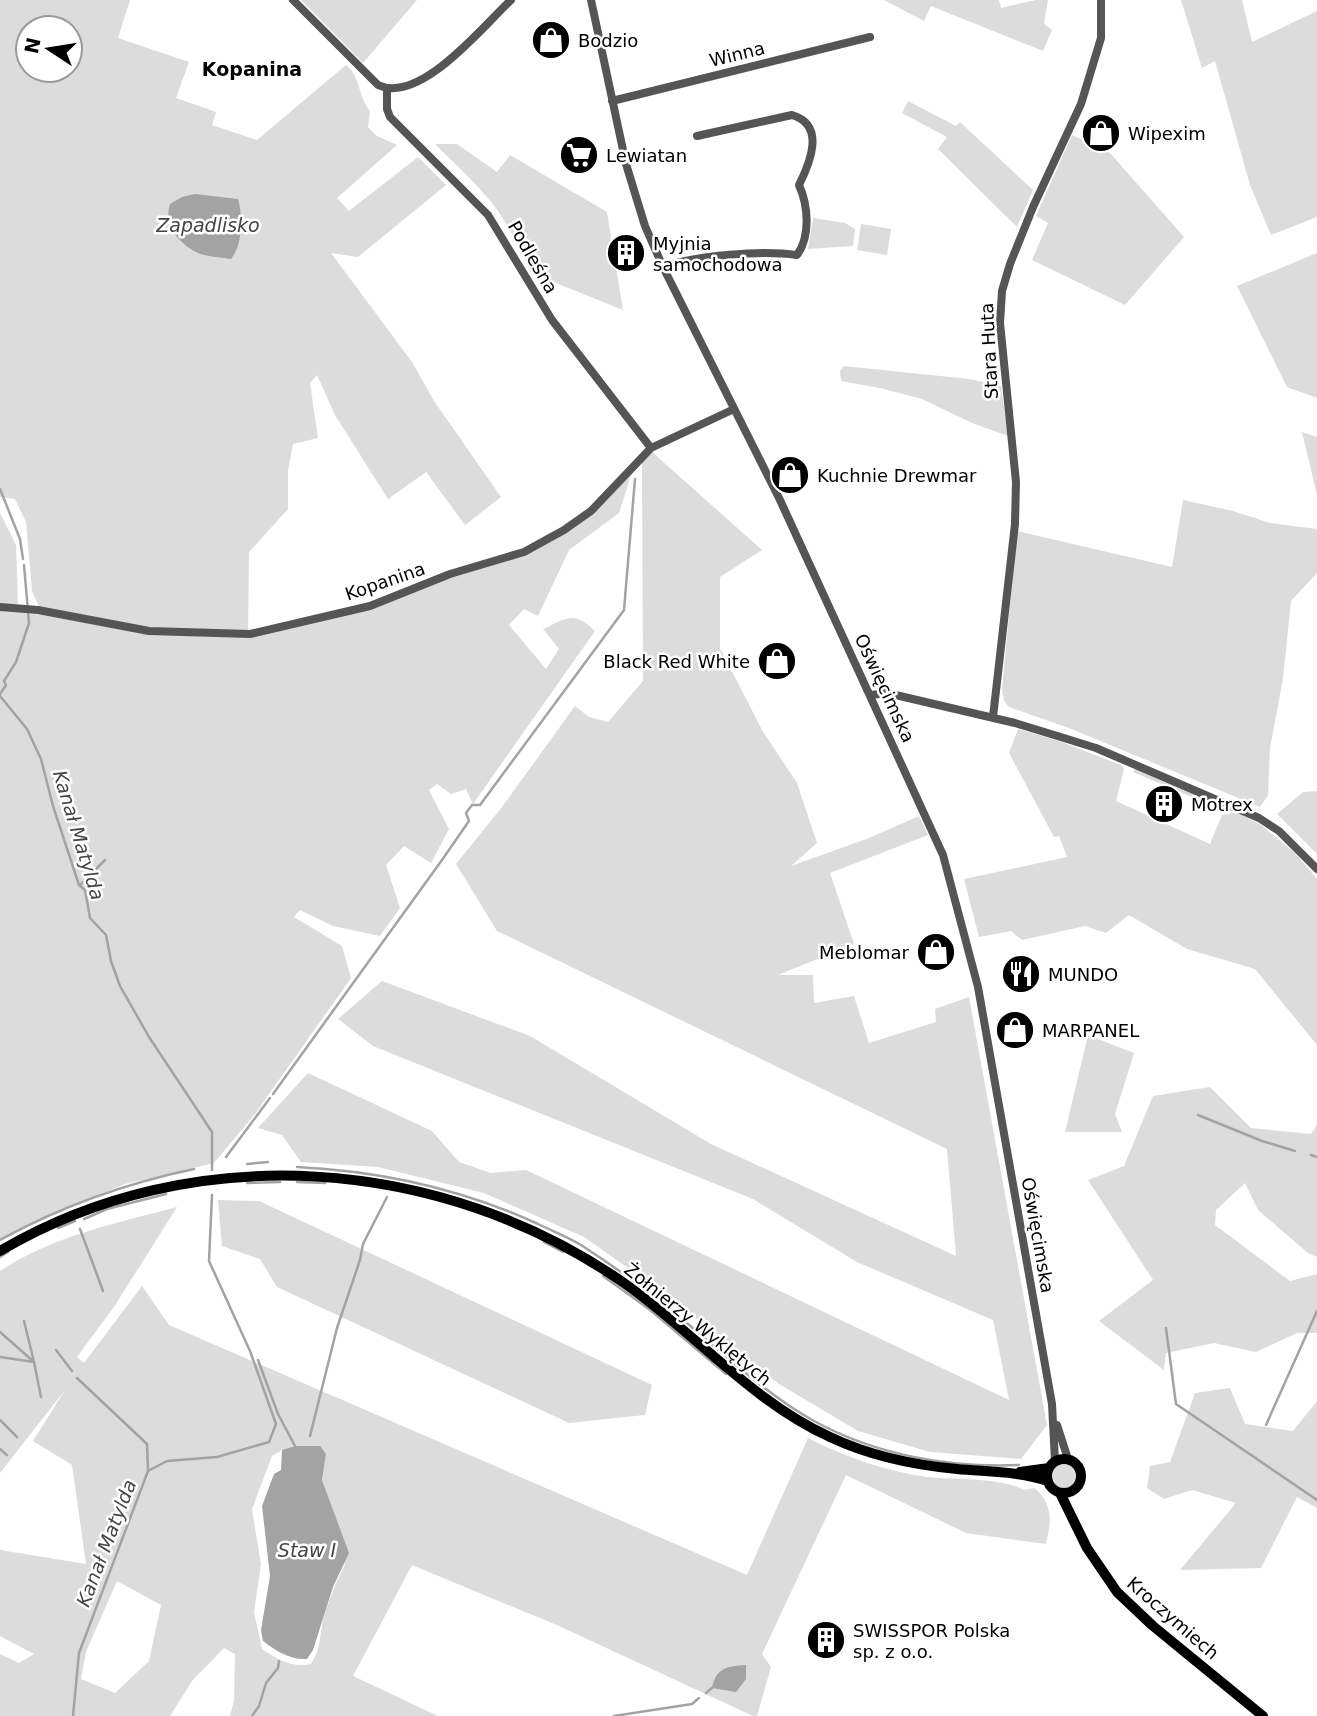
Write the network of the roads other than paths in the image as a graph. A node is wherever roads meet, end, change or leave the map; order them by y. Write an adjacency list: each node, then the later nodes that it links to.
1 (293, 0): 6 (street)
2 (511, 0): 6 (street)
3 (591, 0): 7 (street, Oświęcimska)
4 (1101, 0): 14 (street, Stara Huta)
5 (870, 37): 7 (street, Winna)
6 (387, 89): 11 (street, Podleśna)
7 (612, 101): 9 (street, Oświęcimska)
8 (697, 136): 9 (street)
9 (663, 267): 10 (street, Oświęcimska)
10 (734, 409): 11 (street, Kopanina); 13 (street, Oświęcimska)
11 (652, 448): 12 (street, Kopanina)
12 (0, 607)
13 (871, 695): 14 (street); 17 (street, Oświęcimska)
14 (993, 718): 15 (street)
15 (1317, 869)
16 (0, 1251): 20 (main road, Żołnierzy Wyklętych)
17 (1055, 1421): 18 (street, Oświęcimska); 19 (street, Oświęcimska)
18 (1068, 1459): 19 (main road); 22 (main road)
19 (1052, 1464): 20 (main road, Żołnierzy Wyklętych); 21 (main road)
20 (1016, 1473): 21 (main road, Żołnierzy Wyklętych)
21 (1048, 1481): 23 (main road)
22 (1073, 1490): 23 (main road); 24 (main road, Kroczymiech)
23 (1060, 1493): 24 (main road, Kroczymiech)
24 (1079, 1529): 25 (main road, Kroczymiech)
25 (1263, 1716)

